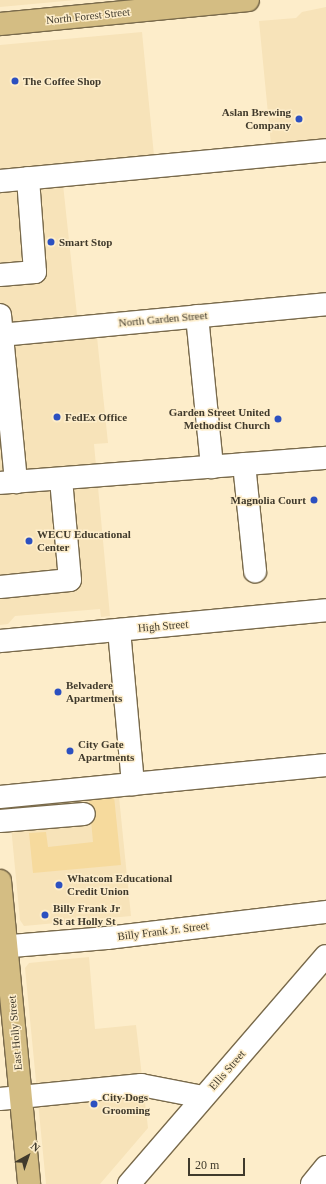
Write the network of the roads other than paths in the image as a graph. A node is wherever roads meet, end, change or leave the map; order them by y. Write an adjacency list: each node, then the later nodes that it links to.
1 (237, 1): 2 (main road, North Forest Street)
2 (0, 24)
3 (326, 150): 4 (street)
4 (28, 178): 5 (street); 6 (street)
5 (0, 181)
6 (0, 275)
7 (326, 304): 8 (street, North Garden Street)
8 (196, 316): 9 (street, North Garden Street); 12 (street)
9 (0, 328): 14 (street)
10 (326, 458): 11 (street)
11 (244, 464): 12 (street); 15 (street)
12 (212, 467): 13 (street)
13 (60, 479): 14 (street); 16 (street)
14 (8, 483)
15 (255, 571)
16 (0, 587)
17 (326, 610): 18 (street, High Street)
18 (119, 630): 19 (street, High Street); 21 (street)
19 (0, 641)
20 (326, 765): 21 (street)
21 (133, 784): 22 (street)
22 (0, 797)
23 (84, 814): 24 (street)
24 (0, 821)
25 (0, 881): 27 (main road, East Holly Street)
26 (326, 912): 27 (street, Billy Frank Jr. Street)
27 (3, 947): 30 (main road, East Holly Street)
28 (326, 956): 29 (street, Ellis Street)
29 (203, 1097): 30 (street); 32 (street, Ellis Street)
30 (10, 1098): 33 (main road, East Holly Street)
31 (326, 1167): 34 (street)
32 (134, 1182)
33 (29, 1184)
34 (312, 1184)

